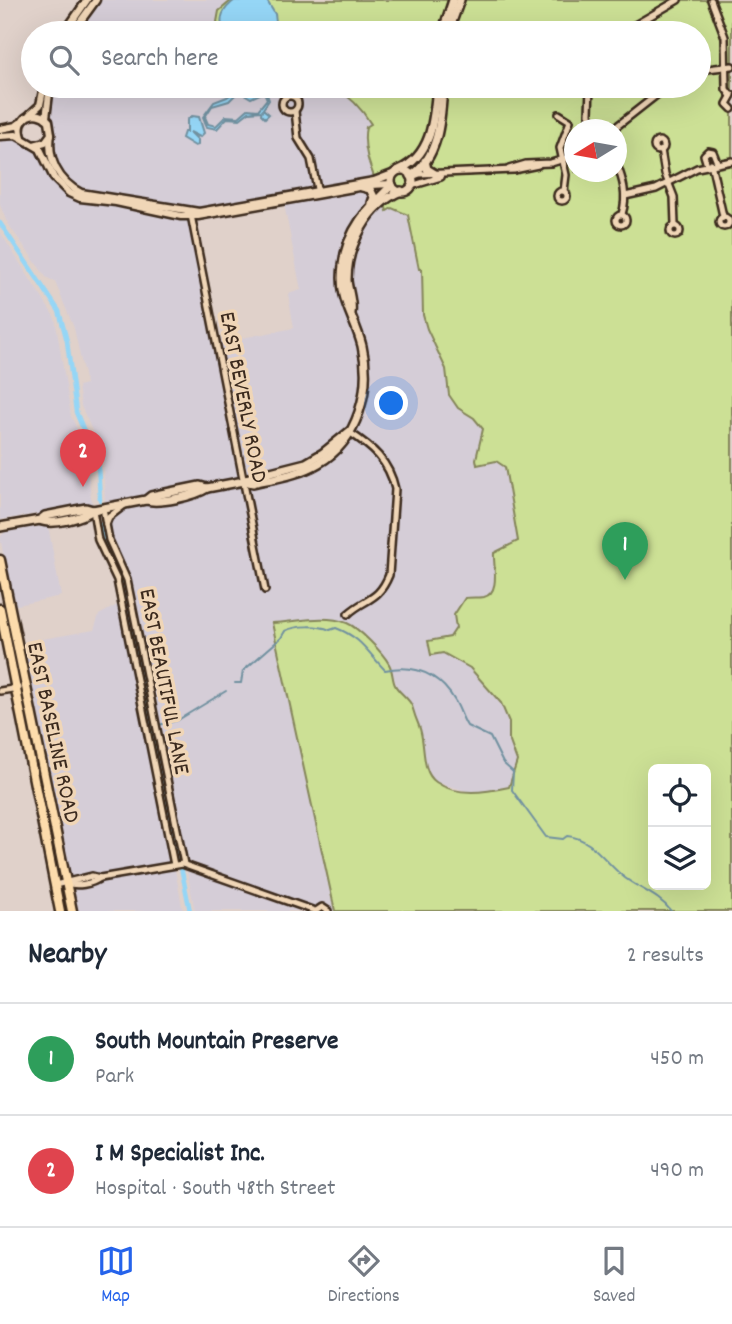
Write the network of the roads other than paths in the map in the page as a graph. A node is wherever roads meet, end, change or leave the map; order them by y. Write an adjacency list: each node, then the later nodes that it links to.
1 (87, 0): 7 (street)
2 (96, 0): 8 (street)
3 (453, 0): 9 (main road)
4 (460, 0): 10 (main road)
5 (678, 0): 11 (street)
6 (711, 0): 12 (street)
7 (72, 21)
8 (81, 21)
9 (446, 21)
10 (452, 21)
11 (642, 21)
12 (729, 66): 13 (street); 14 (street)
13 (711, 68)
14 (731, 96): 21 (street)
15 (41, 98): 24 (street)
16 (48, 98): 25 (street)
17 (436, 98): 39 (main road)
18 (442, 98): 36 (main road)
19 (590, 98): 27 (street)
20 (654, 98): 28 (street)
21 (732, 109)
22 (295, 111): 51 (street)
23 (559, 114): 26 (street)
24 (26, 117): 25 (street); 29 (street); 33 (street)
25 (46, 118): 30 (street)
26 (567, 119)
27 (592, 119)
28 (626, 119)
29 (0, 129)
30 (51, 134): 33 (street); 54 (street)
31 (0, 136): 33 (street)
32 (564, 137): 35 (street)
33 (28, 143): 54 (street)
34 (661, 150): 45 (street)
35 (564, 160): 41 (street)
36 (425, 161): 40 (main road); 42 (main road)
37 (732, 161): 38 (street)
38 (711, 163): 45 (street); 56 (street)
39 (397, 172): 42 (main road); 46 (main road); 51 (street)
40 (435, 174): 41 (street); 42 (street)
41 (454, 174): 47 (street)
42 (411, 176): 47 (main road)
43 (565, 182): 50 (street)
44 (622, 182): 52 (street)
45 (668, 184): 52 (street); 57 (street)
46 (392, 185): 48 (street); 49 (main road); 53 (main road)
47 (411, 186): 49 (main road)
48 (362, 187): 51 (street); 53 (main road)
49 (401, 191): 58 (main road)
50 (564, 191)
51 (318, 192): 54 (street)
52 (625, 195): 55 (street)
53 (372, 204): 58 (main road)
54 (191, 214): 60 (street, EAST BEVERLY ROAD)
55 (622, 214)
56 (723, 216)
57 (675, 225)
58 (350, 313): 59 (main road)
59 (349, 432): 60 (main road); 69 (street)
60 (244, 481): 61 (main road); 67 (street, EAST BEVERLY ROAD)
61 (127, 504): 62 (main road); 65 (street)
62 (103, 508): 63 (main road); 65 (street, EAST BEAUTIFUL LANE)
63 (93, 510): 64 (main road); 74 (street, EAST BEAUTIFUL LANE)
64 (0, 527)
65 (105, 527): 74 (street, EAST BEAUTIFUL LANE)
66 (0, 560): 70 (main road, EAST BASELINE ROAD)
67 (265, 590)
68 (0, 609): 70 (main road, EAST BASELINE ROAD)
69 (348, 614)
70 (21, 687): 71 (street); 72 (main road, EAST BASELINE ROAD); 73 (main road, EAST BASELINE ROAD)
71 (0, 691)
72 (47, 791): 73 (main road); 75 (main road, EAST BASELINE ROAD)
73 (37, 793): 76 (main road, EAST BASELINE ROAD)
74 (180, 864): 75 (street); 79 (street)
75 (66, 883): 76 (street); 78 (main road, EAST BASELINE ROAD)
76 (55, 885): 77 (main road, EAST BASELINE ROAD)
77 (60, 911)
78 (72, 911)
79 (315, 911): 80 (street)
80 (328, 911)

